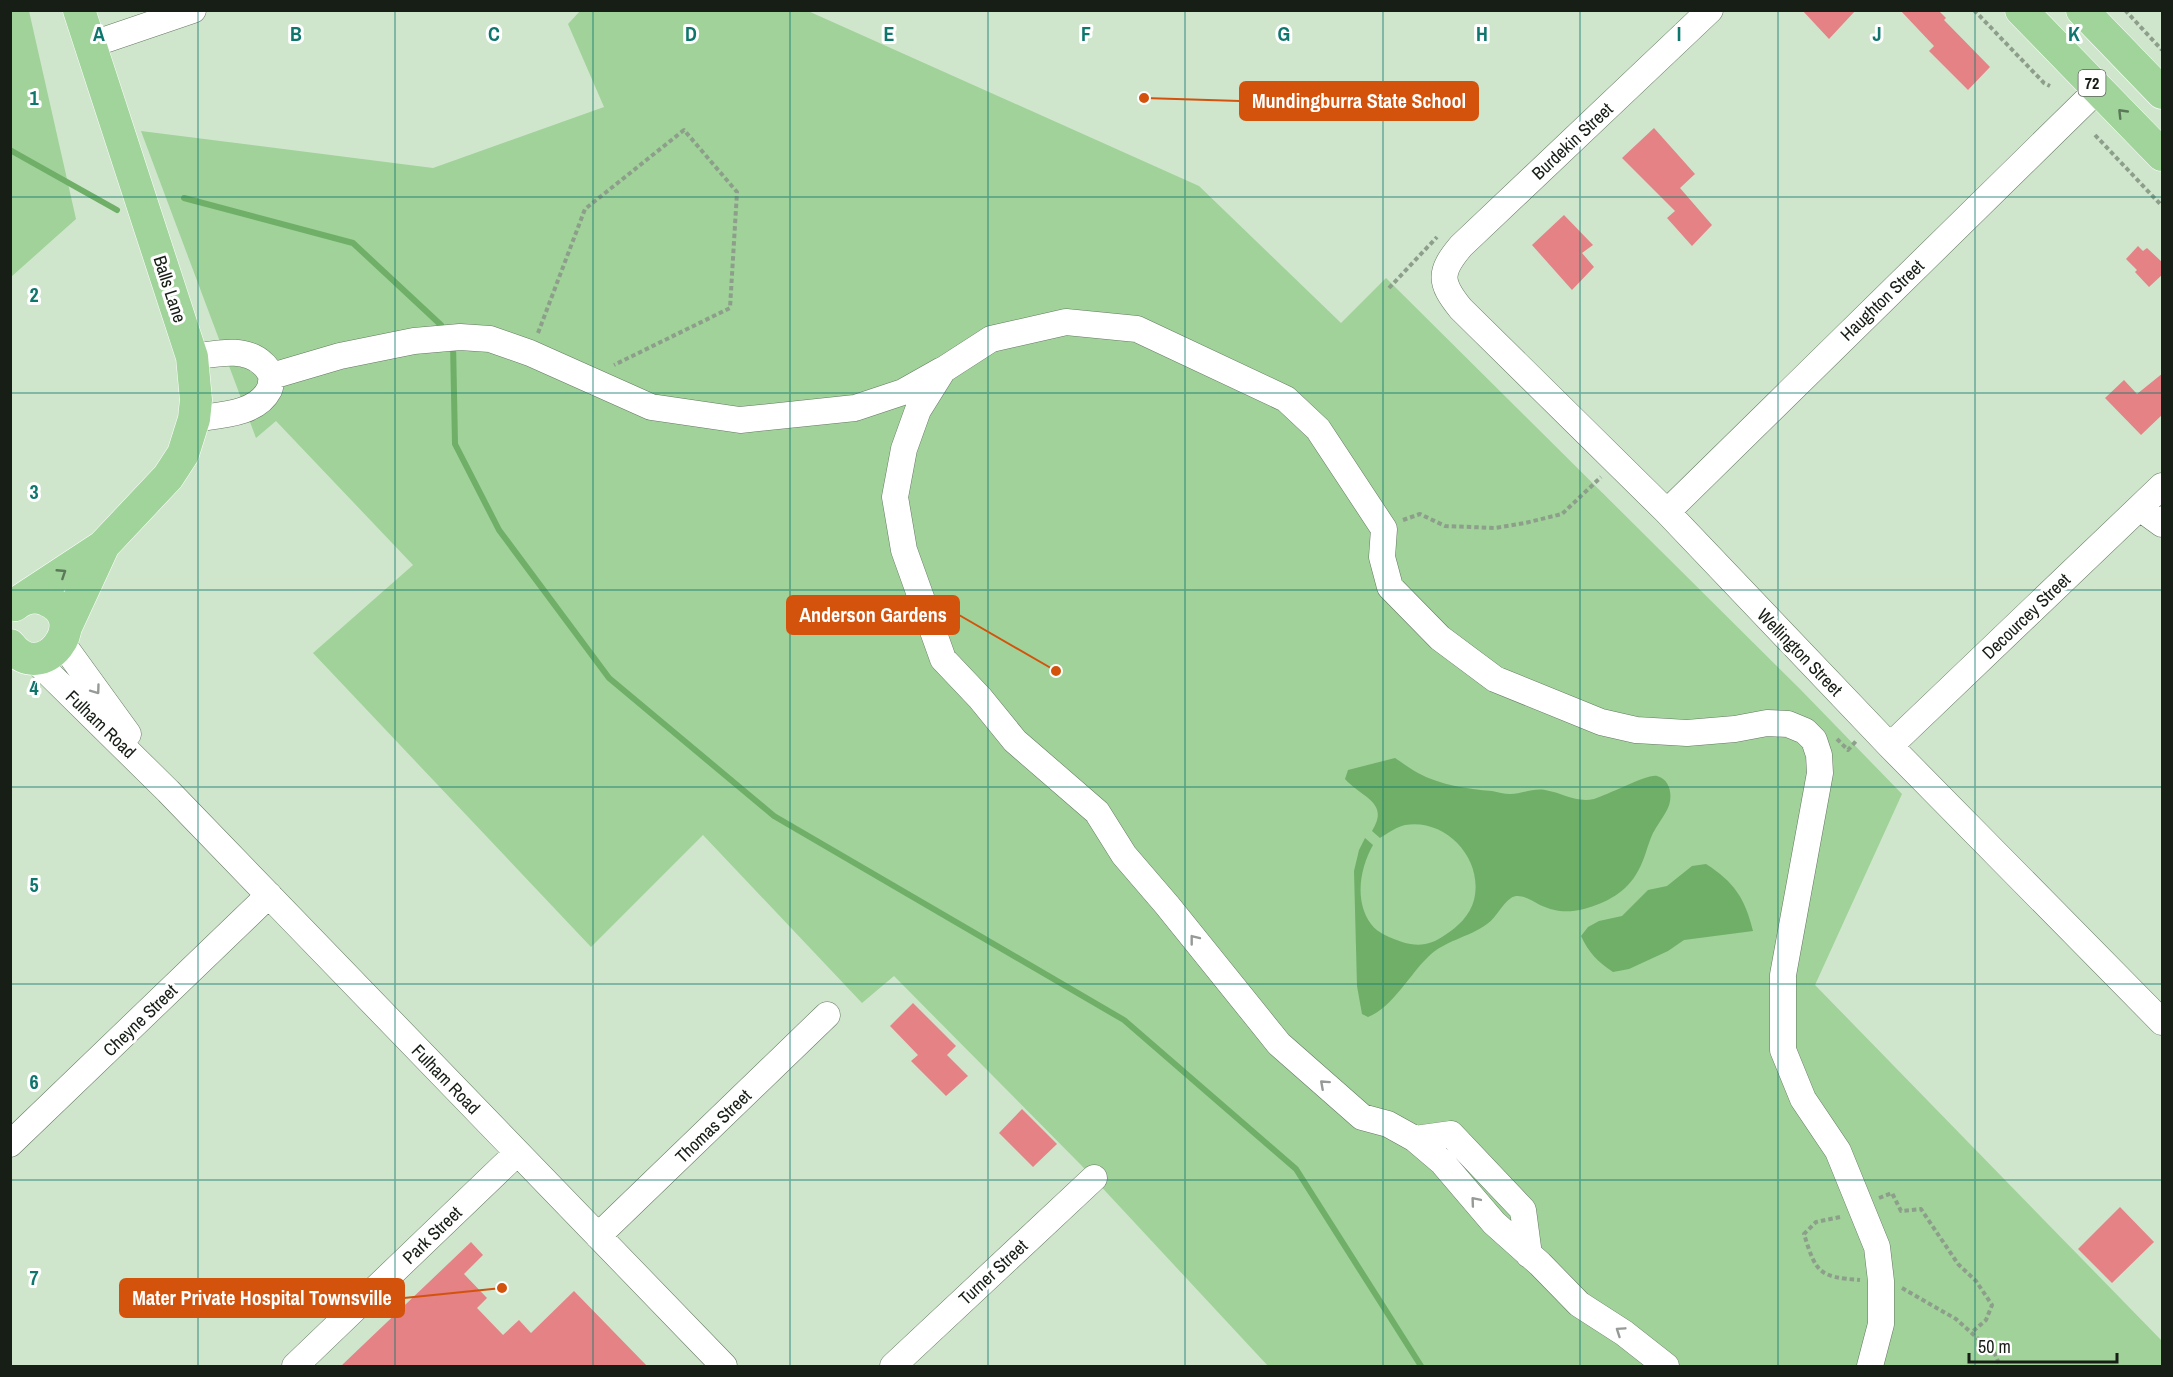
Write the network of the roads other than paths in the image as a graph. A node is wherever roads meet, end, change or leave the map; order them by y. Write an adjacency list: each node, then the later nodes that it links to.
1 (79, 10): 6 (main road, Balls Lane)
2 (193, 10): 6 (street)
3 (1710, 10): 10 (street, Burdekin Street)
4 (2021, 10): 7 (main road, 72)
5 (2082, 10): 8 (main road, 72)
6 (90, 45): 11 (main road, Balls Lane)
7 (2098, 89): 9 (main road, 72, one-way to 7); 17 (street, Haughton Street)
8 (2163, 93)
9 (2163, 155)
10 (1443, 278): 17 (street, Wellington Street)
11 (192, 357): 13 (street); 14 (main road, Balls Lane)
12 (943, 370): 13 (street); 35 (street, one-way to 12); 36 (street)
13 (272, 376): 14 (street)
14 (194, 419): 19 (main road, Balls Lane)
15 (2163, 486): 16 (street, Decourcey Street)
16 (2140, 508): 18 (street); 23 (street, Decourcey Street)
17 (1667, 512): 23 (street, Wellington Street)
18 (2163, 524)
19 (103, 546): 20 (main road, Balls Lane, one-way to 19); 21 (main road, Balls Lane)
20 (16, 605): 21 (main road)
21 (64, 635): 22 (main road); 24 (street, Fulham Road, one-way to 24)
22 (19, 655): 24 (street, Fulham Road)
23 (1890, 746): 27 (street, Wellington Street)
24 (168, 790): 25 (street, Fulham Road)
25 (269, 896): 28 (street, Cheyne Street); 29 (street, Fulham Road)
26 (827, 1015): 31 (street, Thomas Street)
27 (2163, 1022)
28 (10, 1144)
29 (517, 1153): 31 (street, Fulham Road); 32 (street, Park Street)
30 (1094, 1178): 34 (street, Turner Street)
31 (598, 1236): 33 (street, Fulham Road)
32 (295, 1366)
33 (724, 1366)
34 (893, 1366)
35 (1666, 1366)
36 (1870, 1366)

